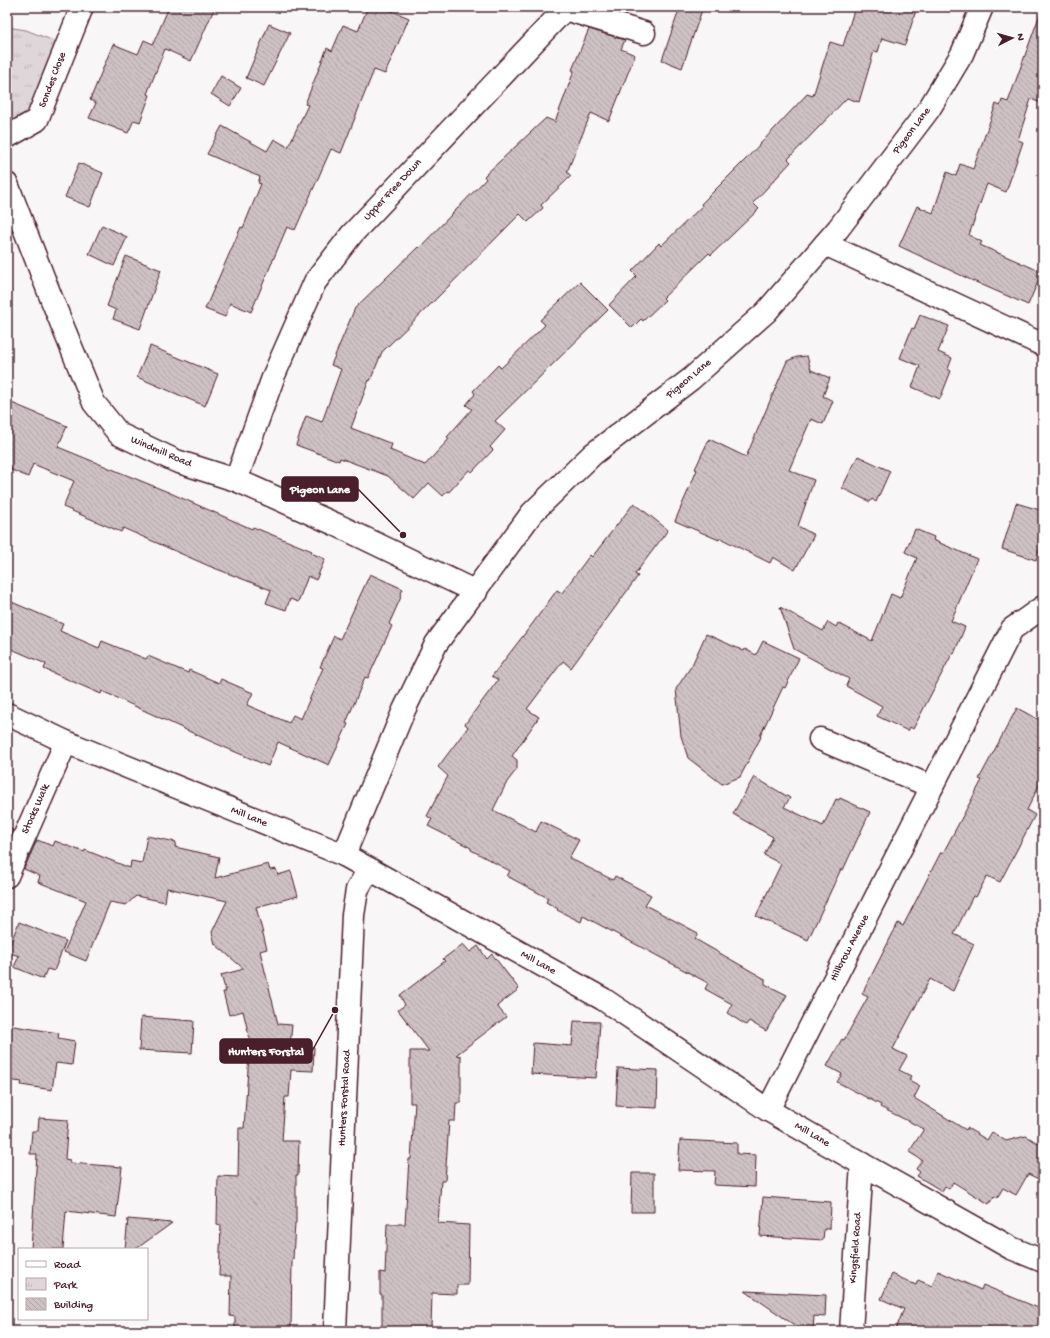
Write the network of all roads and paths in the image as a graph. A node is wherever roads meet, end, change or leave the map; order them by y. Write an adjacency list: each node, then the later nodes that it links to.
1 (82, 7): 4 (street, Sondes Close)
2 (982, 7): 6 (street, Pigeon Lane)
3 (644, 33): 8 (street, Upper Free Down)
4 (7, 136)
5 (7, 184): 8 (street, Windmill Road)
6 (825, 244): 7 (street); 9 (street, Pigeon Lane)
7 (1041, 344)
8 (236, 480): 9 (street, Windmill Road)
9 (476, 592): 15 (street, Pigeon Lane)
10 (1043, 607): 14 (street, Hillbrow Avenue)
11 (7, 714): 13 (street, Mill Lane)
12 (820, 739): 14 (street)
13 (66, 742): 15 (street, Mill Lane); 17 (street, Stocks Walk)
14 (932, 787): 18 (street, Hillbrow Avenue)
15 (344, 856): 16 (street, Mill Lane)
16 (369, 869): 18 (street, Mill Lane); 21 (street, Hunters Forstal Road)
17 (7, 876)
18 (768, 1110): 19 (street, Mill Lane)
19 (862, 1164): 20 (street, Mill Lane); 22 (street, Kingsfield Road)
20 (1043, 1261)
21 (335, 1331)
22 (851, 1331)

